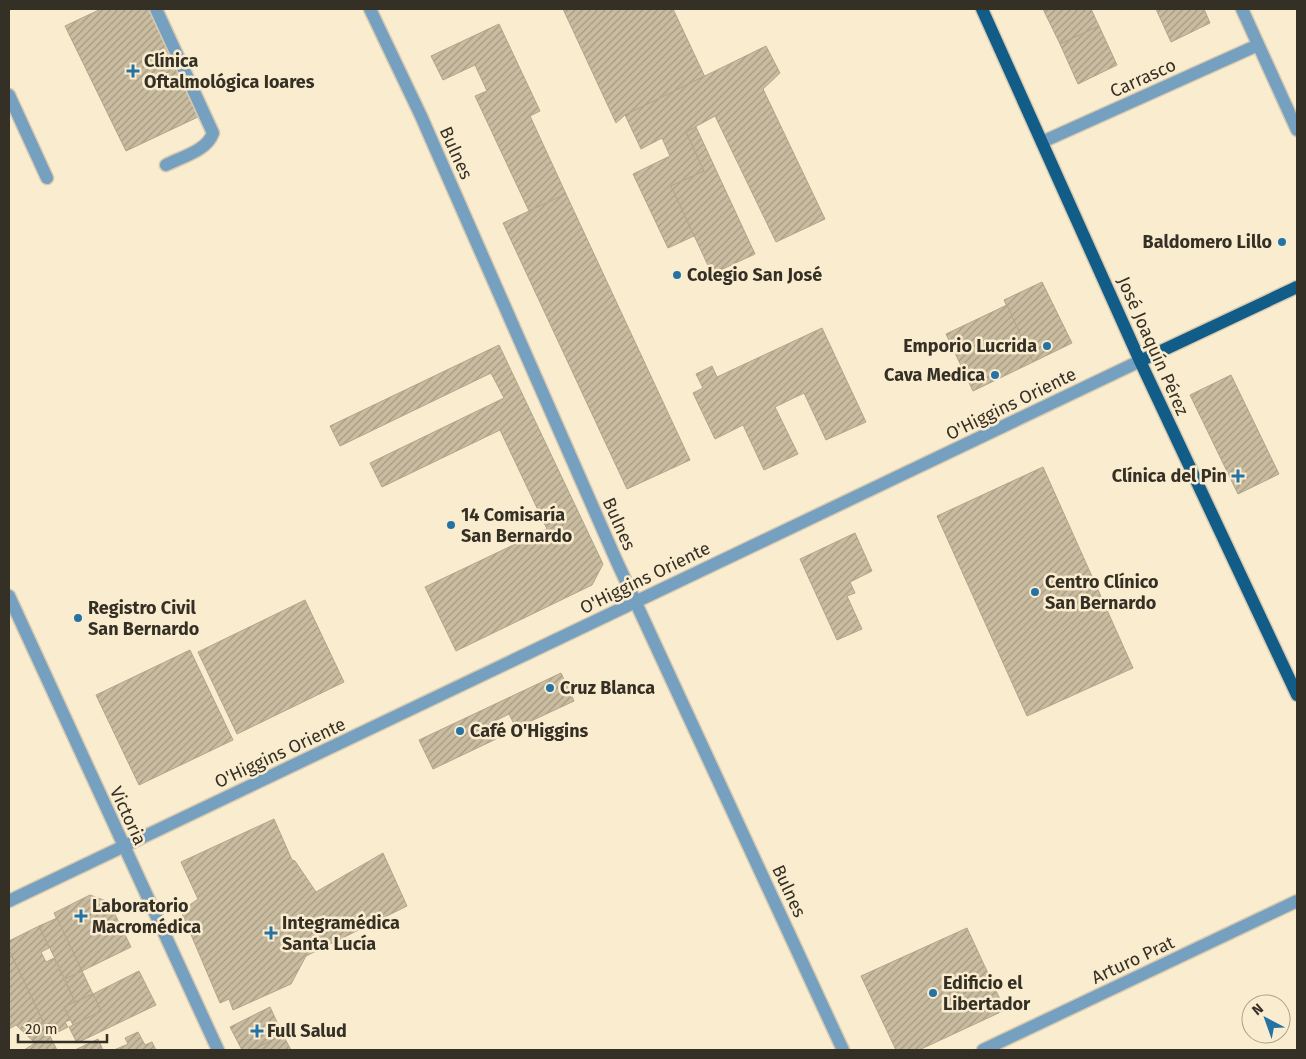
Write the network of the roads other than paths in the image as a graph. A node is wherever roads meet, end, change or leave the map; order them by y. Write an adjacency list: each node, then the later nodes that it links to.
1 (156, 9): 9 (street)
2 (370, 9): 14 (street, Bulnes)
3 (982, 9): 8 (main road, José Joaquín Pérez)
4 (1242, 9): 5 (street)
5 (1258, 45): 7 (street); 8 (street, Carrasco)
6 (9, 95): 10 (street)
7 (1297, 130)
8 (1042, 142): 12 (main road, José Joaquín Pérez)
9 (166, 165)
10 (47, 178)
11 (1297, 287): 12 (main road, O'Higgins Oriente)
12 (1140, 361): 14 (street, O'Higgins Oriente); 15 (main road, José Joaquín Pérez)
13 (9, 596): 16 (street, Victoria)
14 (636, 602): 16 (street, O'Higgins Oriente); 20 (street, Bulnes)
15 (1297, 695)
16 (123, 847): 17 (street, O'Higgins Oriente); 19 (street, Victoria)
17 (9, 901)
18 (1297, 901): 21 (street, Arturo Prat)
19 (218, 1050)
20 (843, 1050)
21 (983, 1050)

